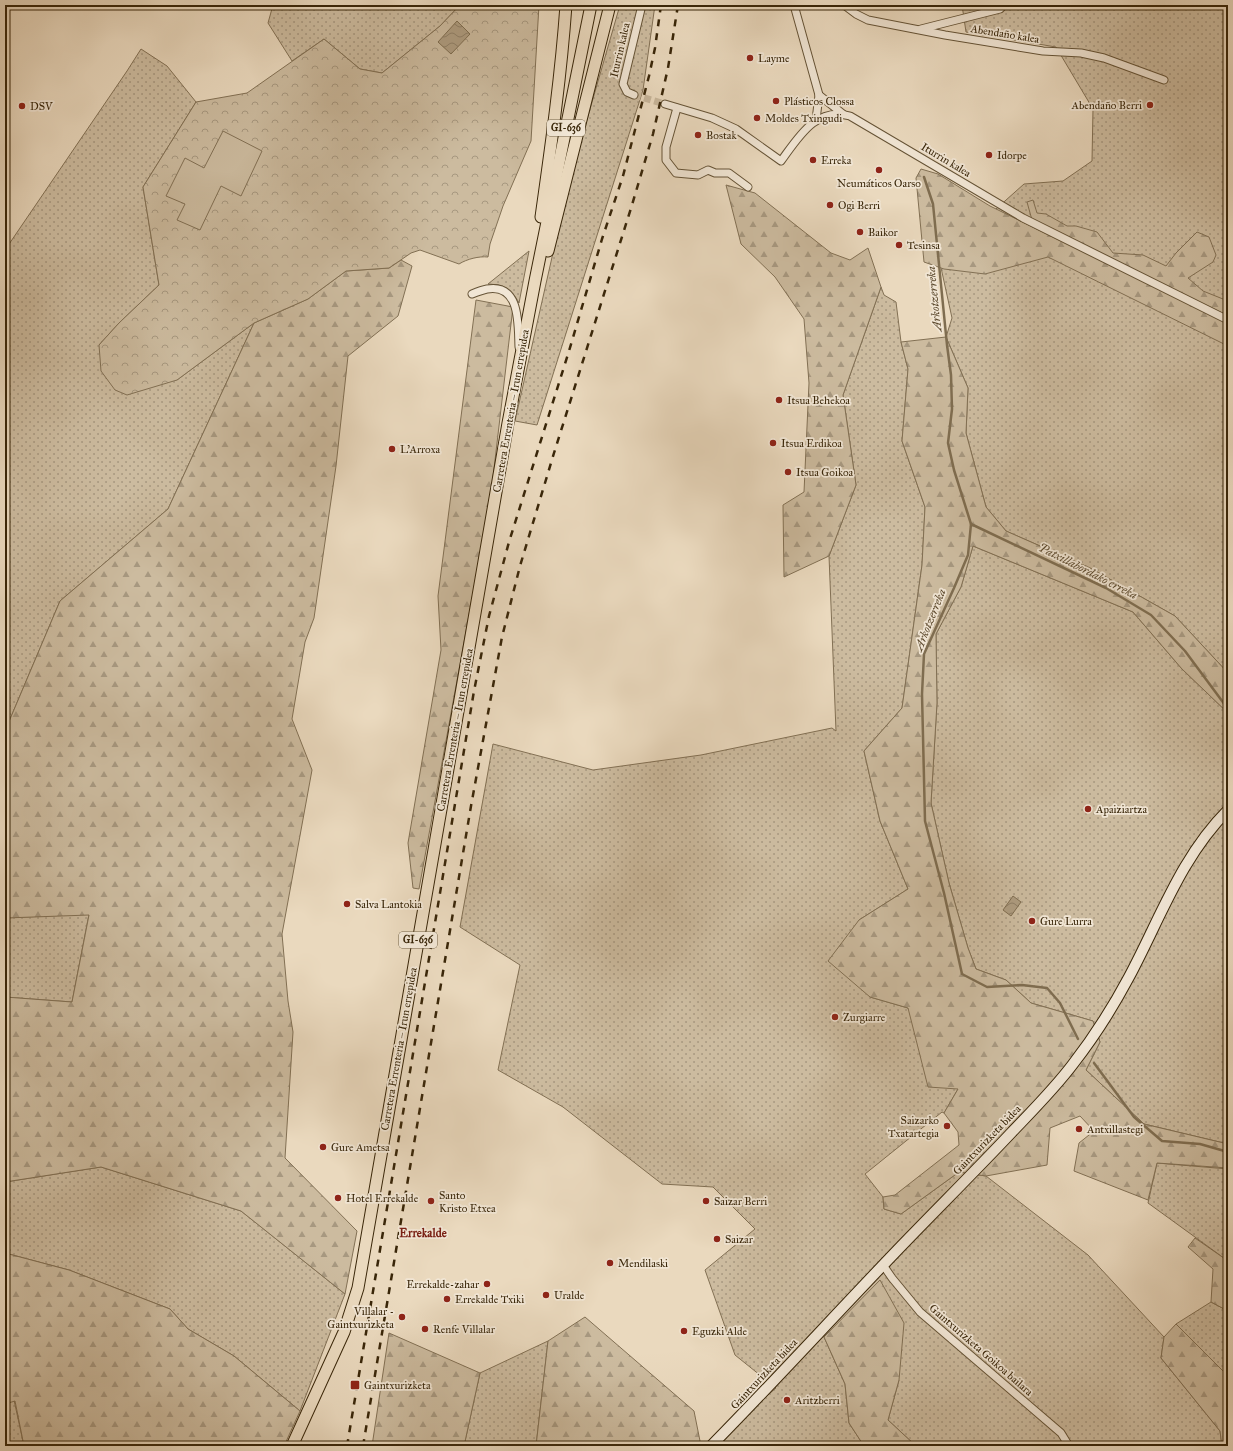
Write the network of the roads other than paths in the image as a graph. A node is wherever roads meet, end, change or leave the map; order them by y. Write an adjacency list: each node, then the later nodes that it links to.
1 (566, 5): 17 (main road)
2 (591, 5): 17 (main road, Carretera Errenteria – Irun errepidea / GI-636)
3 (610, 5): 18 (main road)
4 (642, 5): 10 (street, Iturrin kalea)
5 (794, 5): 11 (street)
6 (844, 5): 8 (street, Abendaño kalea)
7 (1004, 5): 8 (street)
8 (918, 30): 9 (street, Abendaño kalea)
9 (1164, 80)
10 (634, 95)
11 (819, 95): 14 (street, Iturrin kalea); 15 (street)
12 (665, 104): 13 (street)
13 (677, 108): 15 (street); 16 (street)
14 (844, 114): 15 (street); 20 (street, Iturrin kalea)
15 (816, 120)
16 (748, 187)
17 (541, 250): 18 (main road, Carretera Errenteria – Irun errepidea / GI-636)
18 (535, 281): 21 (main road, Carretera Errenteria – Irun errepidea / GI-636)
19 (472, 294): 21 (street)
20 (1228, 320)
21 (519, 362): 24 (main road, Carretera Errenteria – Irun errepidea / GI-636)
22 (1228, 810): 23 (main road, Gaintxurizketa bidea)
23 (883, 1265): 25 (main road, Gaintxurizketa bidea); 26 (street, Gaintxurizketa Goikoa bailara)
24 (292, 1446)
25 (711, 1446)
26 (1069, 1446)

